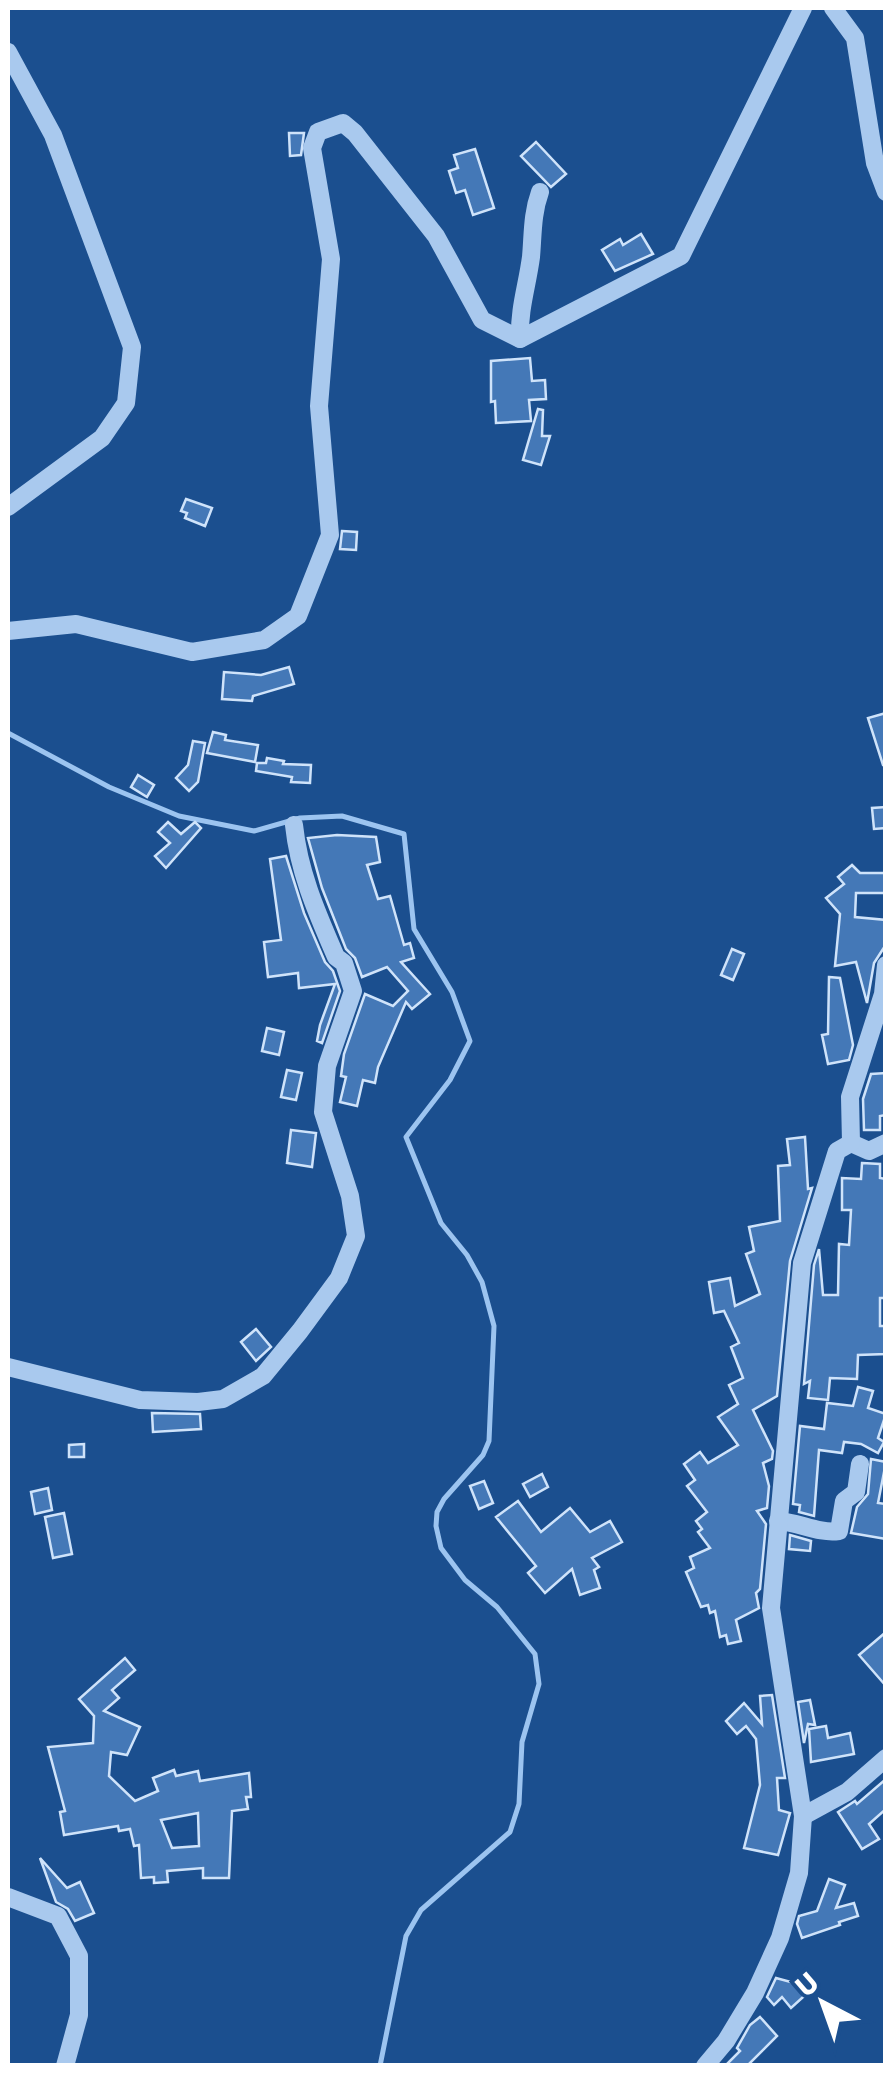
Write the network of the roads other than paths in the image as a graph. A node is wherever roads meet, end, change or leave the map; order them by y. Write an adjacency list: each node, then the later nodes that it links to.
1 (803, 8): 6 (street)
2 (834, 8): 5 (street)
3 (8, 52): 7 (street)
4 (540, 192): 6 (street)
5 (886, 192)
6 (520, 339): 8 (street)
7 (8, 507)
8 (8, 631)
9 (294, 824): 13 (street)
10 (886, 965): 12 (street)
11 (886, 1143): 12 (street)
12 (851, 1144): 15 (street)
13 (8, 1367)
14 (860, 1464): 15 (street)
15 (778, 1521): 17 (street)
16 (886, 1758): 17 (street)
17 (803, 1816): 20 (street)
18 (8, 1897): 19 (street)
19 (65, 2066)
20 (705, 2066)

